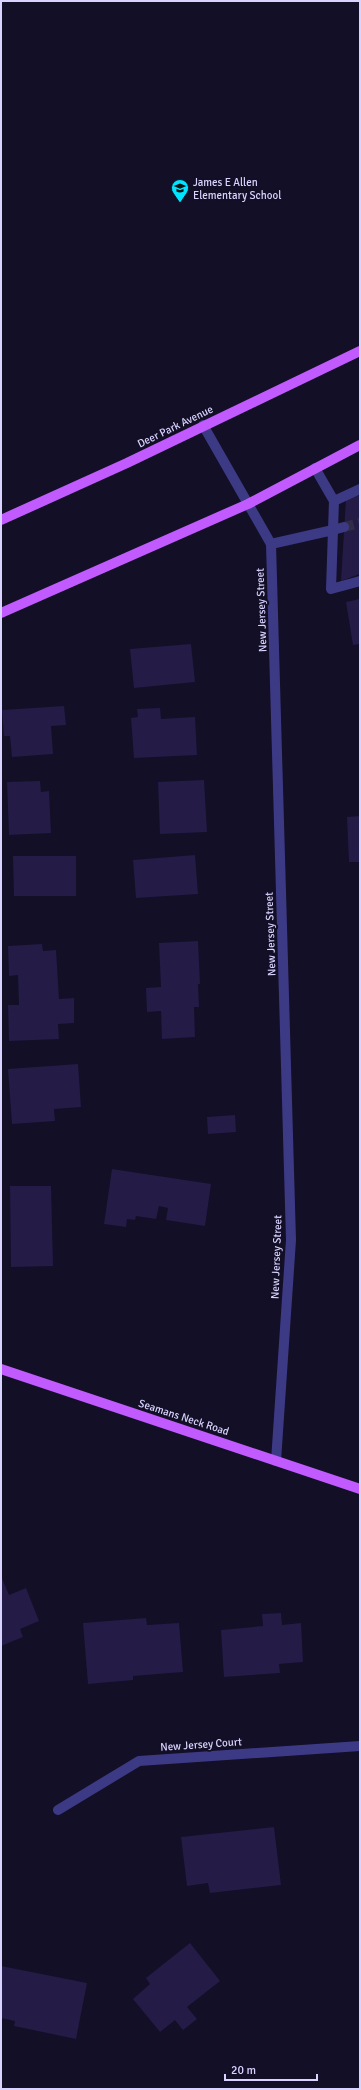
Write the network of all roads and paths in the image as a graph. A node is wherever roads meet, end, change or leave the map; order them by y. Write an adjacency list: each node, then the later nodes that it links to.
1 (360, 351): 2 (main road, Deer Park Avenue)
2 (203, 425): 7 (street, New Jersey Street); 8 (main road, Deer Park Avenue)
3 (360, 445): 4 (main road)
4 (316, 468): 6 (street); 7 (main road)
5 (360, 490): 6 (street)
6 (334, 501): 10 (street)
7 (248, 504): 11 (street, New Jersey Street); 13 (main road)
8 (1, 520)
9 (344, 528): 10 (street)
10 (333, 530): 11 (street); 12 (street)
11 (271, 544): 15 (street, New Jersey Street)
12 (360, 581)
13 (1, 613)
14 (1, 1369): 15 (main road, Seamans Neck Road)
15 (276, 1461): 16 (main road, Seamans Neck Road)
16 (360, 1489)
17 (360, 1746): 18 (street, New Jersey Court)
18 (58, 1810)

